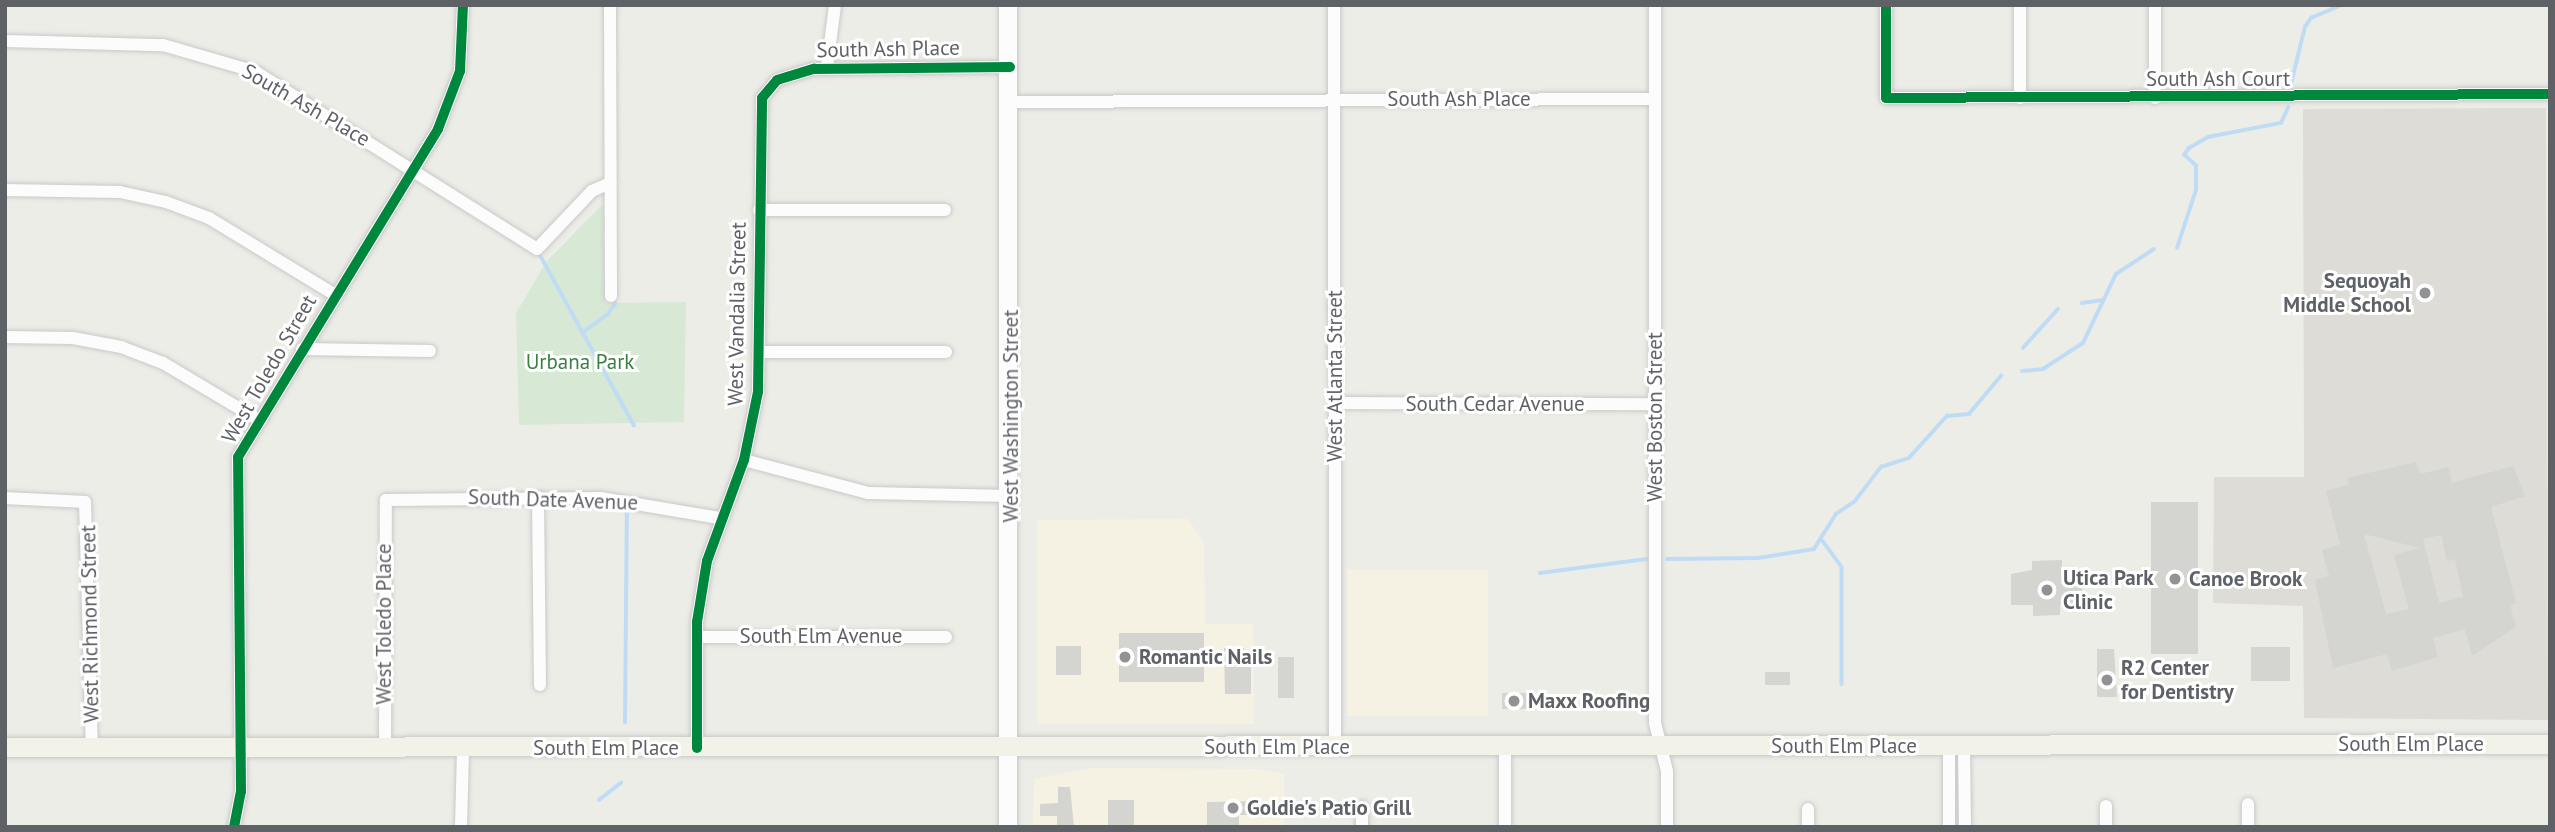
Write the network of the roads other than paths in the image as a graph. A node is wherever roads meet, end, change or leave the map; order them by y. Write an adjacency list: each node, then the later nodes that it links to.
1 (463, 5): 20 (street, West Toledo Street)
2 (610, 5): 21 (street)
3 (835, 5): 11 (street)
4 (1008, 5): 12 (main road, West Washington Street)
5 (1334, 5): 17 (street, West Atlanta Street)
6 (1655, 5): 18 (street, West Boston Street)
7 (1886, 5): 15 (street, South Ash Court)
8 (2020, 5): 15 (street)
9 (2155, 5): 16 (street)
10 (5, 41): 20 (street, South Ash Place)
11 (827, 67): 12 (street, South Ash Place); 13 (street, South Ash Place)
12 (1010, 67): 19 (main road, West Washington Street)
13 (771, 86): 23 (street, West Vandalia Street)
14 (2550, 94): 16 (street, South Ash Court)
15 (2020, 98): 16 (street, South Ash Court)
16 (2155, 98)
17 (1334, 99): 18 (street, South Ash Place); 19 (street, South Ash Place); 32 (street, West Atlanta Street)
18 (1655, 99): 33 (street, West Boston Street)
19 (1010, 102): 36 (main road, West Washington Street)
20 (414, 170): 21 (street, South Ash Place); 25 (street, West Toledo Street)
21 (610, 183): 26 (street)
22 (5, 190): 25 (street)
23 (759, 210): 24 (street); 30 (street, West Vandalia Street)
24 (945, 210)
25 (335, 295): 28 (street, West Toledo Street)
26 (611, 296)
27 (5, 337): 34 (street)
28 (302, 349): 29 (street); 34 (street, West Toledo Street)
29 (430, 351)
30 (760, 352): 31 (street); 35 (street, West Vandalia Street)
31 (946, 352)
32 (1335, 403): 33 (street, South Cedar Avenue); 45 (street, West Atlanta Street)
33 (1655, 404): 52 (street, West Boston Street)
34 (257, 419): 49 (street, West Toledo Street)
35 (744, 460): 36 (street); 40 (street, West Vandalia Street)
36 (1011, 496): 55 (main road, West Washington Street)
37 (538, 497): 39 (street, South Date Avenue); 40 (street, South Date Avenue); 43 (street)
38 (5, 498): 48 (street, West Richmond Street)
39 (386, 500): 50 (street, West Toledo Place)
40 (719, 518): 41 (street, West Vandalia Street)
41 (697, 637): 42 (street, South Elm Avenue); 54 (street, West Vandalia Street)
42 (946, 637)
43 (540, 685)
44 (2550, 744): 46 (main road, South Elm Place)
45 (1335, 746): 51 (main road, South Elm Place); 55 (main road, South Elm Place)
46 (1957, 746): 52 (main road, South Elm Place); 67 (street); 68 (street)
47 (5, 747): 48 (main road, South Elm Place)
48 (92, 747): 49 (main road, South Elm Place)
49 (239, 747): 50 (main road, South Elm Place); 60 (street, West Toledo Street)
50 (385, 747): 53 (main road, South Elm Place)
51 (1505, 747): 52 (main road, South Elm Place); 64 (street)
52 (1661, 747): 65 (street, West Boston Street)
53 (463, 748): 54 (main road, South Elm Place); 61 (street)
54 (697, 748): 55 (main road, South Elm Place)
55 (1010, 748): 62 (main road, West Washington Street)
56 (2248, 804): 70 (street)
57 (2106, 806): 69 (street)
58 (1362, 807): 63 (street)
59 (1808, 809): 66 (street)
60 (234, 827)
61 (461, 827)
62 (1008, 827)
63 (1362, 827)
64 (1505, 827)
65 (1667, 827)
66 (1808, 827)
67 (1949, 827)
68 (1965, 827)
69 (2106, 827)
70 (2248, 827)

